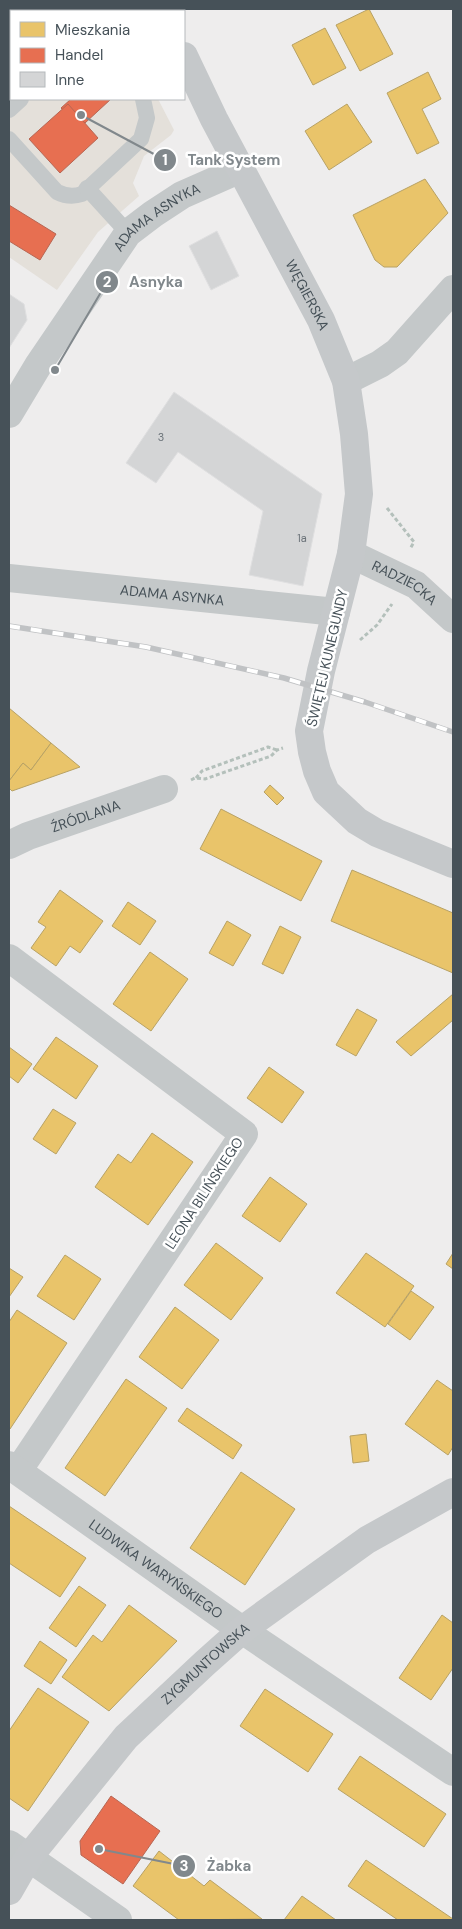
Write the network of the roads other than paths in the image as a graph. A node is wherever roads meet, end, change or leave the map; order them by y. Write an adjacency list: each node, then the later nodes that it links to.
1 (185, 58): 6 (main road, WĘGIERSKA)
2 (20, 100): 4 (lane)
3 (143, 100): 7 (lane)
4 (9, 110)
5 (9, 139): 7 (lane)
6 (241, 169): 8 (street, ADAMA ASNYKA); 10 (main road, WĘGIERSKA)
7 (87, 188): 8 (lane)
8 (128, 233): 11 (street, ADAMA ASNYKA)
9 (453, 289): 10 (street)
10 (346, 381): 12 (main road, WĘGIERSKA)
11 (9, 414)
12 (351, 554): 14 (main road, ŚWIĘTEJ KUNEGUNDY); 15 (street, RADZIECKA)
13 (9, 578): 14 (street, ADAMA ASYNKA)
14 (336, 612): 18 (main road, ŚWIĘTEJ KUNEGUNDY)
15 (453, 619)
16 (164, 789): 17 (street, ŹRÓDLANA)
17 (9, 845)
18 (453, 864)
19 (9, 958): 20 (street, LEONA BILIŃSKIEGO)
20 (13, 1468): 22 (street, LUDWIKA WARYŃSKIEGO)
21 (453, 1492): 22 (main road, ZYGMUNTOWSKA)
22 (242, 1630): 23 (street, LUDWIKA WARYŃSKIEGO); 24 (main road, ZYGMUNTOWSKA)
23 (453, 1772)
24 (18, 1851): 25 (main road, ZYGMUNTOWSKA); 26 (street)
25 (9, 1891)
26 (118, 1920)

